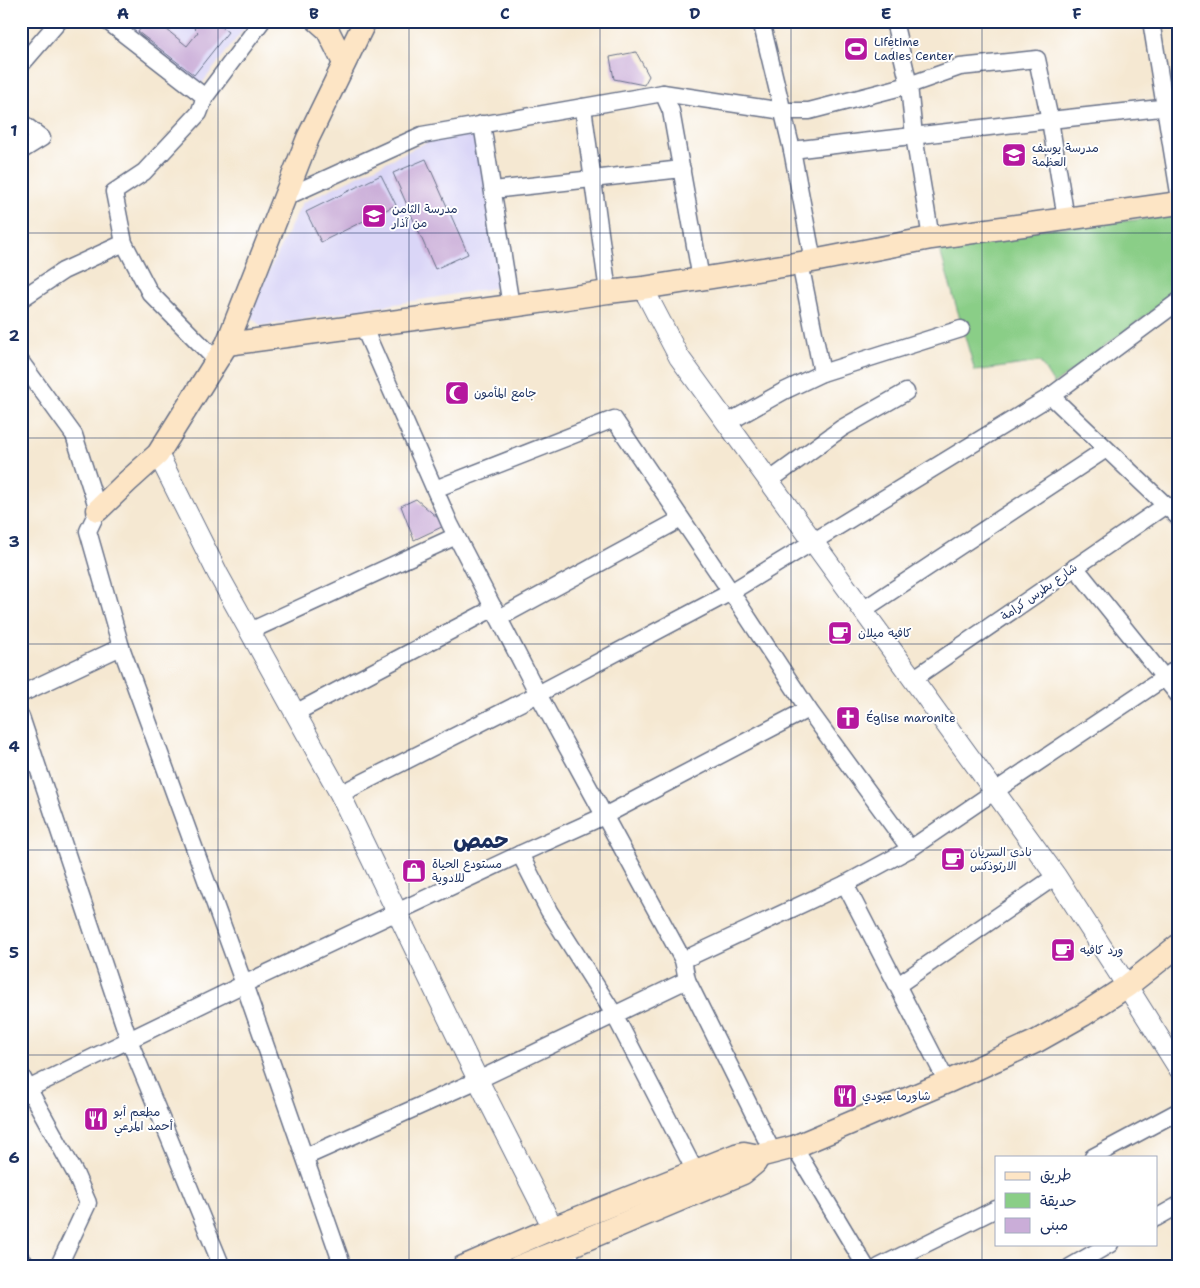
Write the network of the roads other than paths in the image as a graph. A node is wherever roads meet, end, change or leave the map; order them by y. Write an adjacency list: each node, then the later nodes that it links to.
1 (59, 21): 10 (street)
2 (107, 21): 13 (street)
3 (262, 21): 13 (street)
4 (318, 21): 9 (main road)
5 (365, 21): 9 (main road)
6 (761, 21): 16 (street)
7 (894, 21): 11 (street)
8 (1151, 21): 15 (street)
9 (344, 63): 27 (main road)
10 (21, 65)
11 (909, 85): 16 (street); 17 (street); 20 (street)
12 (663, 93): 14 (street); 16 (street); 23 (street)
13 (205, 97): 31 (street)
14 (583, 107): 19 (street); 24 (street)
15 (1172, 107): 17 (street); 26 (street)
16 (783, 110): 21 (street)
17 (1050, 120): 20 (street); 29 (street)
18 (21, 122): 22 (street)
19 (482, 124): 25 (street); 27 (street)
20 (914, 136): 21 (street); 30 (street)
21 (792, 150): 32 (street)
22 (21, 151)
23 (682, 169): 24 (street); 33 (street)
24 (593, 179): 25 (street); 35 (street)
25 (492, 190): 38 (street)
26 (1179, 193)
27 (286, 197): 41 (main road)
28 (1179, 203): 29 (main road)
29 (1066, 219): 30 (main road)
30 (930, 238): 32 (main road)
31 (124, 243): 36 (street); 41 (street)
32 (806, 262): 33 (main road); 43 (street)
33 (702, 279): 34 (main road)
34 (643, 288): 35 (main road); 46 (street)
35 (608, 292): 38 (main road)
36 (21, 298)
37 (1179, 301): 45 (street)
38 (511, 306): 39 (main road)
39 (363, 326): 41 (main road); 50 (street)
40 (961, 329): 43 (street)
41 (222, 353): 48 (main road)
42 (21, 362): 52 (street)
43 (822, 373): 46 (street)
44 (906, 392): 49 (street)
45 (1051, 396): 47 (street); 56 (street)
46 (727, 423): 49 (street)
47 (1106, 449): 51 (street); 59 (street)
48 (158, 454): 52 (main road); 61 (street)
49 (769, 481): 56 (street)
50 (435, 489): 54 (street); 55 (street)
51 (1166, 505): 53 (street); 57 (street, شارع بطرس كرامة)
52 (98, 510): 62 (street)
53 (1179, 518)
54 (681, 519): 58 (street); 60 (street)
55 (456, 536): 60 (street); 61 (street)
56 (812, 542): 58 (street); 59 (street)
57 (1075, 567): 64 (street); 65 (street, شارع بطرس كرامة)
58 (731, 592): 67 (street); 69 (street)
59 (862, 610): 65 (street)
60 (496, 613): 67 (street); 70 (street)
61 (250, 631): 70 (street)
62 (121, 647): 66 (street); 83 (street)
63 (1179, 667): 64 (street)
64 (1164, 678): 68 (street); 72 (street)
65 (913, 679): 72 (street)
66 (21, 694)
67 (538, 694): 73 (street); 74 (street)
68 (1179, 696)
69 (808, 709): 74 (street); 75 (street)
70 (295, 713): 73 (street)
71 (21, 717): 87 (street)
72 (995, 791): 75 (street); 77 (street)
73 (340, 794): 79 (street)
74 (604, 816): 76 (street); 81 (street)
75 (910, 849): 78 (street)
76 (520, 854): 79 (street); 86 (street)
77 (1056, 876): 84 (street); 85 (street)
78 (845, 884): 81 (street); 84 (street)
79 (397, 912): 83 (street); 89 (street)
80 (1179, 945): 85 (main road)
81 (683, 960): 82 (street)
82 (687, 980): 86 (street); 93 (street)
83 (244, 984): 87 (street); 95 (street)
84 (898, 985): 90 (street)
85 (1127, 986): 88 (street); 90 (main road)
86 (614, 1014): 89 (street); 96 (street)
87 (129, 1040): 91 (street); 106 (street)
88 (1179, 1069)
89 (478, 1080): 95 (street); 100 (street)
90 (947, 1082): 93 (main road)
91 (24, 1086): 105 (street)
92 (1179, 1111): 94 (street)
93 (775, 1152): 96 (main road); 102 (main road); 110 (street)
94 (1095, 1156)
95 (306, 1157): 107 (street)
96 (695, 1171): 100 (main road)
97 (1179, 1205): 99 (street)
98 (995, 1209): 111 (street)
99 (1158, 1217)
100 (552, 1228): 108 (main road)
101 (1107, 1246): 112 (street)
102 (568, 1258): 109 (main road)
103 (21, 1263): 104 (main road)
104 (24, 1267)
105 (59, 1267)
106 (222, 1267)
107 (343, 1267)
108 (463, 1267)
109 (518, 1267)
110 (866, 1267)
111 (879, 1267)
112 (1070, 1267)

